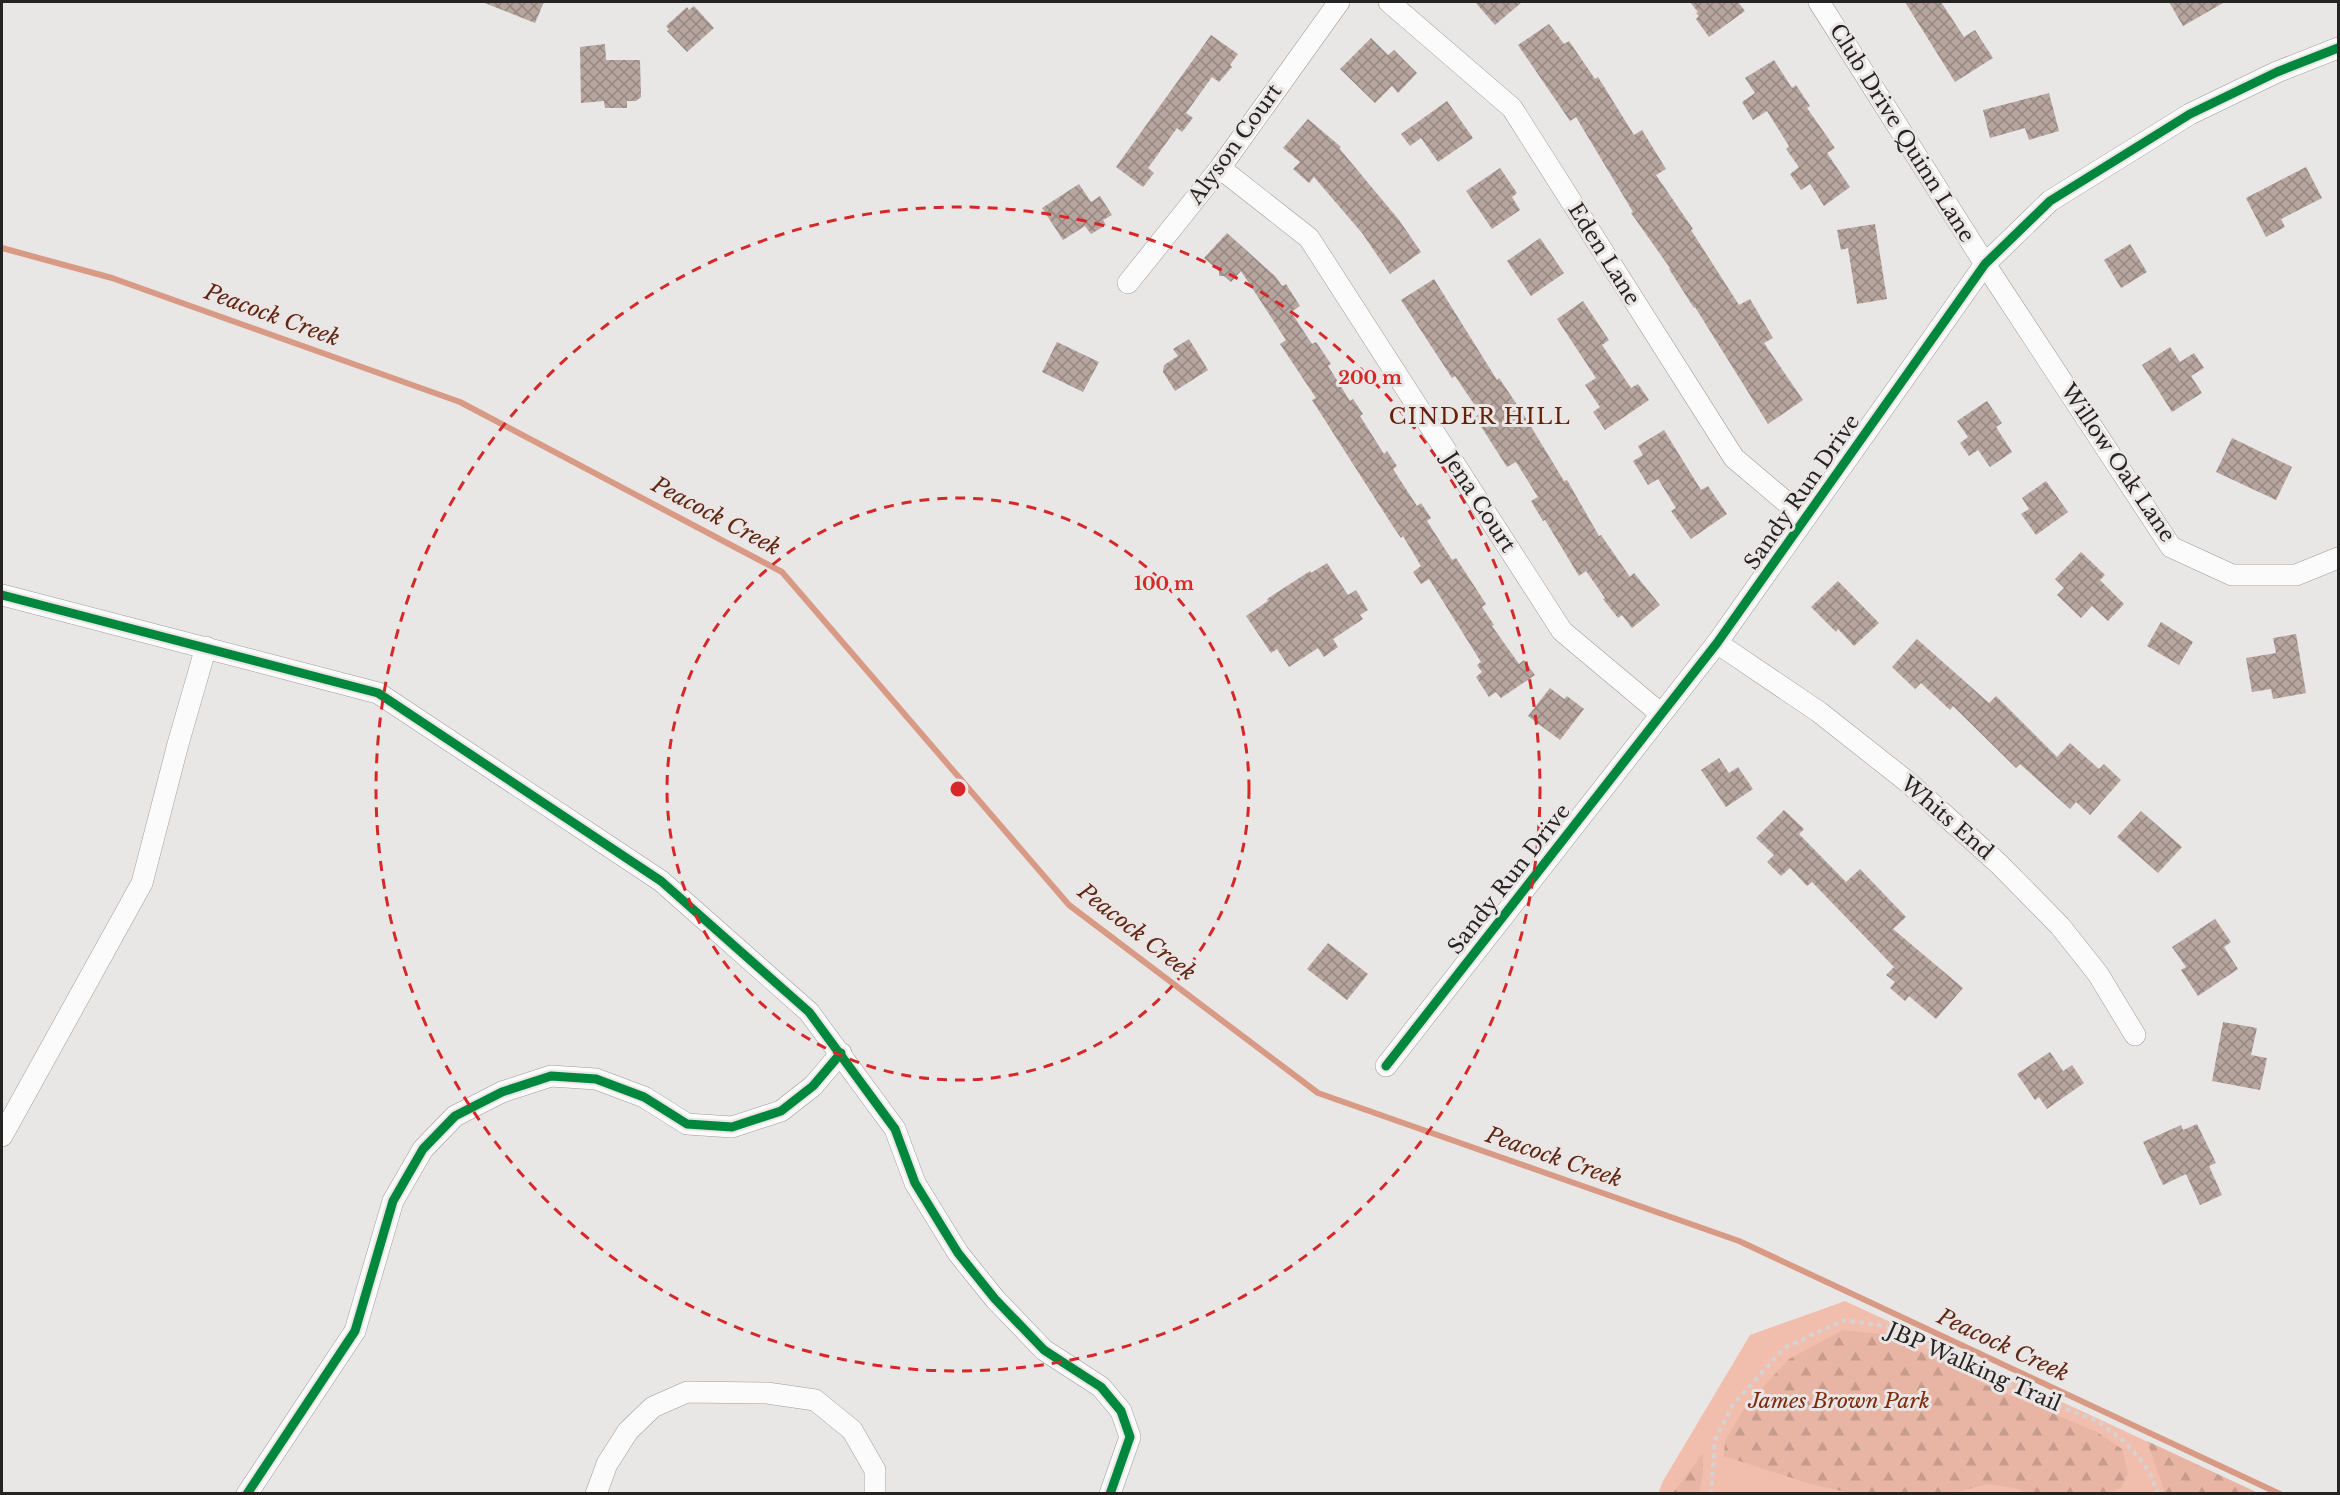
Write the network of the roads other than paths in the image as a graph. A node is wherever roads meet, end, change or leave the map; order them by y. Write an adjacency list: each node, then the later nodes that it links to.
1 (1339, 2): 5 (street, Alyson Court)
2 (1389, 2): 8 (street, Eden Lane)
3 (1819, 2): 6 (street, Club Drive Quinn Lane)
4 (2338, 48): 6 (street, Sandy Run Drive)
5 (1220, 168): 7 (street, Alyson Court); 13 (street, Jena Court)
6 (1985, 264): 8 (street, Sandy Run Drive); 9 (street, Willow Oak Lane)
7 (1128, 283)
8 (1805, 518): 11 (street, Sandy Run Drive)
9 (2338, 558)
10 (2, 595): 12 (street)
11 (1717, 643): 13 (street, Sandy Run Drive); 14 (street, Whits End)
12 (206, 647): 15 (street); 17 (street)
13 (1661, 714): 16 (street, Sandy Run Drive)
14 (2135, 1035)
15 (841, 1053): 18 (street); 21 (street)
16 (1386, 1066)
17 (2, 1136)
18 (247, 1494)
19 (596, 1494): 20 (street)
20 (875, 1494)
21 (1110, 1494)

